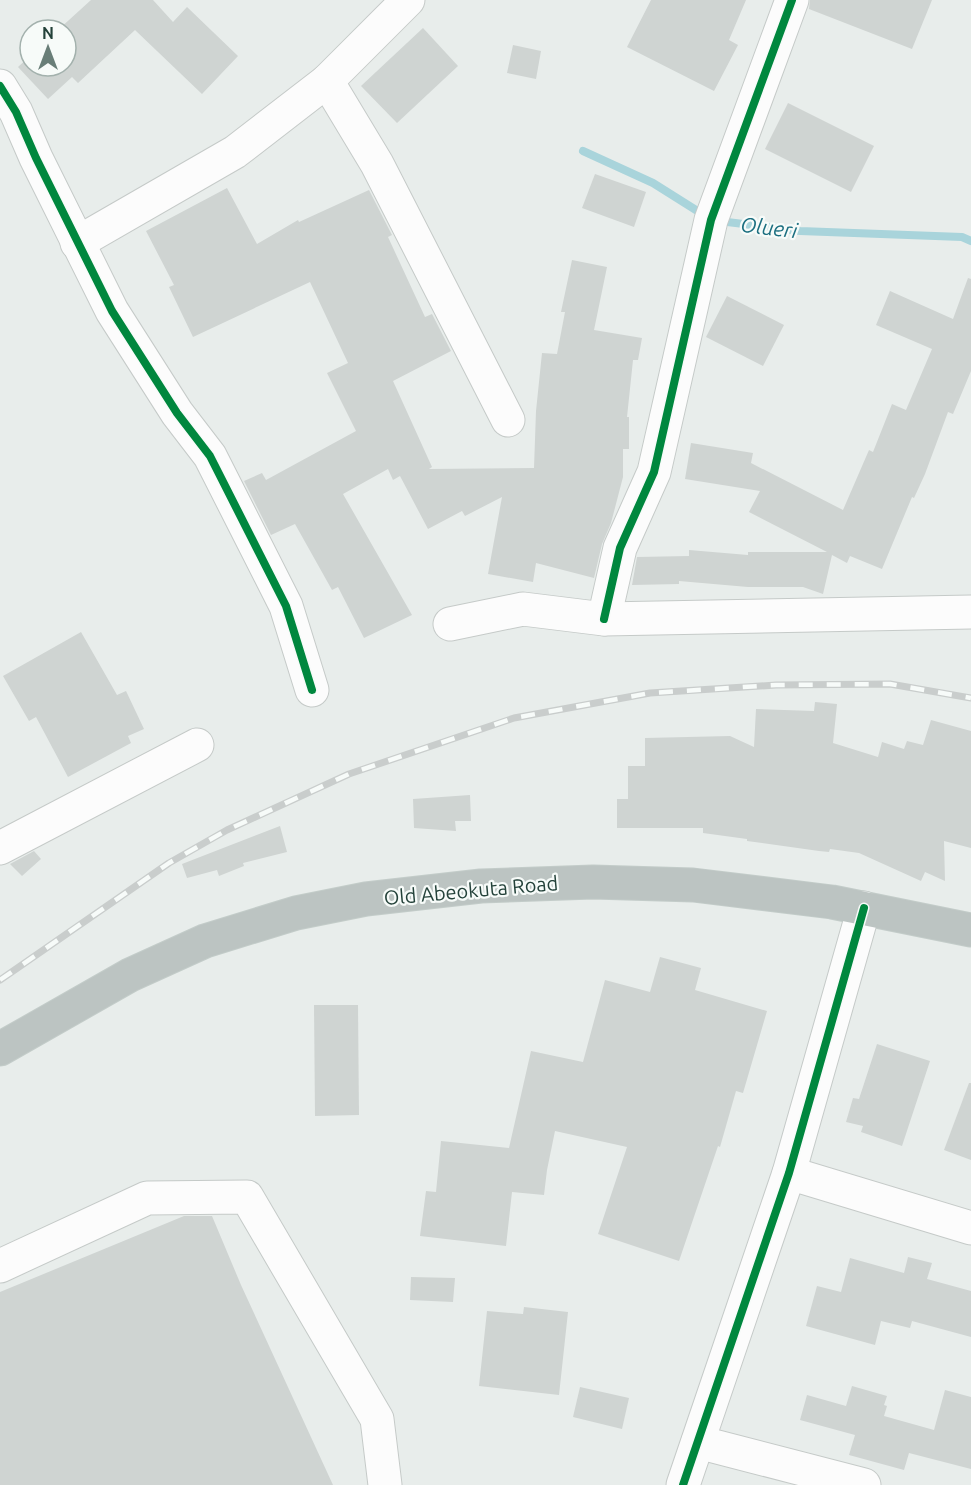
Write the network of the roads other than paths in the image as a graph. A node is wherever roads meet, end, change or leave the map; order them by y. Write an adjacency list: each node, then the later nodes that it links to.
1 (408, 0): 3 (street)
2 (792, 0): 8 (street)
3 (327, 81): 5 (street); 6 (street)
4 (0, 86): 5 (street)
5 (77, 243): 10 (street)
6 (508, 420)
7 (971, 611): 8 (street)
8 (604, 620): 9 (street)
9 (450, 624)
10 (312, 690)
11 (198, 745): 12 (street)
12 (0, 848)
13 (864, 908): 14 (highway, Old Abeokuta Road); 15 (highway, Old Abeokuta Road); 16 (street)
14 (971, 930)
15 (0, 1049)
16 (789, 1173): 17 (street); 19 (street)
17 (971, 1228)
18 (0, 1266): 20 (street)
19 (698, 1442): 21 (street); 22 (street)
20 (385, 1485)
21 (683, 1485)
22 (864, 1485)

